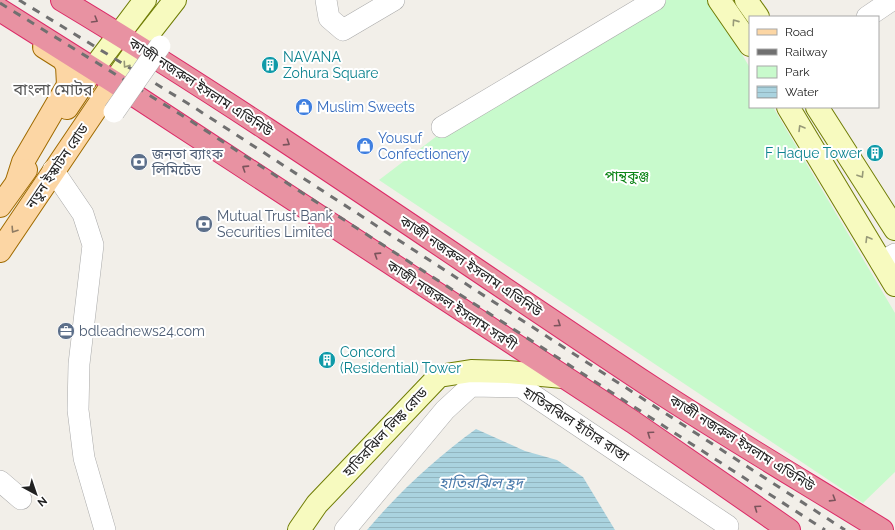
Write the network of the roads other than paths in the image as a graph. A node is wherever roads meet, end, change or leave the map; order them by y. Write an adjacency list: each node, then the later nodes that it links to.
1 (62, 0): 13 (highway, কাজী নজরুল ইসলাম এভিনিউ, one-way to 13)
2 (145, 0): 13 (main road)
3 (175, 0): 15 (main road)
4 (326, 0): 5 (street)
5 (394, 0)
6 (655, 0): 23 (street)
7 (719, 0): 14 (main road, one-way to 7)
8 (746, 0): 11 (main road)
9 (892, 0): 12 (street)
10 (2, 12): 17 (highway); 25 (main road)
11 (757, 16)
12 (868, 16)
13 (119, 34): 15 (highway, কাজী নজরুল ইসলাম এভিনিউ); 17 (main road)
14 (749, 44)
15 (139, 46): 18 (main road, one-way to 18); 39 (highway, কাজী নজরুল ইসলাম এভিনিউ, one-way to 39)
16 (160, 46): 22 (street, bridge)
17 (93, 69): 18 (highway); 19 (main road, নতুন ইস্কাটন রোড)
18 (114, 82): 22 (main road, নতুন ইস্কাটন রোড); 31 (highway, কাজী নজরুল ইসলাম সরণী, one-way to 18)
19 (78, 91): 22 (main road); 25 (main road, নতুন ইস্কাটন রোড)
20 (789, 108): 29 (main road, one-way to 20)
21 (819, 108): 27 (main road, one-way to 27)
22 (107, 109): 24 (main road, নতুন ইস্কাটন রোড)
23 (442, 127)
24 (53, 170): 28 (main road, নতুন ইস্কাটন রোড, one-way to 28); 34 (street)
25 (17, 181): 26 (main road, নতুন ইস্কাটন রোড)
26 (0, 206)
27 (895, 229)
28 (0, 251)
29 (888, 258): 30 (main road)
30 (895, 285)
31 (563, 377): 35 (main road, হাতিরঝিল লিঙ্ক রোড); 38 (highway, কাজী নজরুল ইসলাম সরণী, one-way to 31)
32 (0, 481): 33 (street)
33 (21, 499)
34 (105, 530)
35 (299, 530)
36 (345, 530): 37 (street, হাতিরঝিল হাঁটার রাস্তা)
37 (726, 530)
38 (789, 530)
39 (882, 530)

